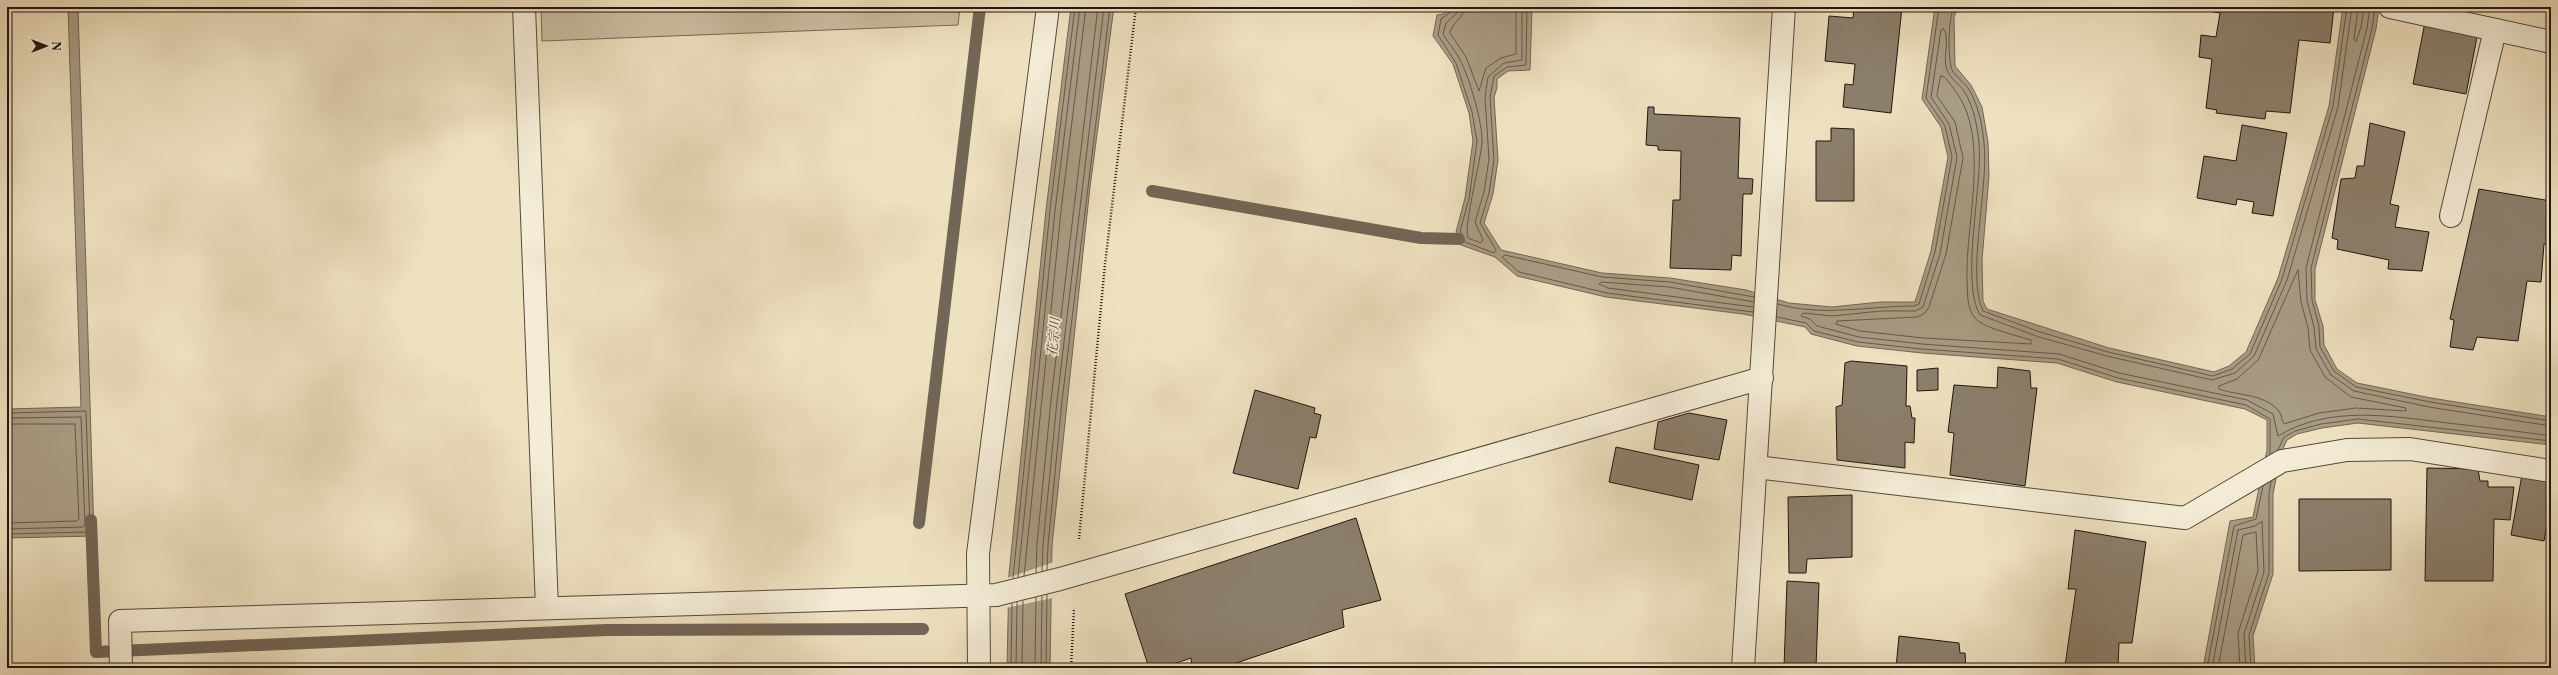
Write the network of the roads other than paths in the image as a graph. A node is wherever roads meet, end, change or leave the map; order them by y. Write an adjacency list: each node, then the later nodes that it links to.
1 (524, 7): 12 (street)
2 (1048, 7): 11 (street)
3 (1784, 7): 8 (street)
4 (2390, 7): 5 (street)
5 (2495, 30): 6 (street); 7 (street)
6 (2551, 42)
7 (2451, 216)
8 (1762, 378): 9 (street); 11 (street)
9 (1756, 467): 10 (street); 15 (street)
10 (2551, 470)
11 (987, 595): 12 (street); 14 (street)
12 (547, 608): 13 (street)
13 (121, 668)
14 (979, 668)
15 (1743, 668)

